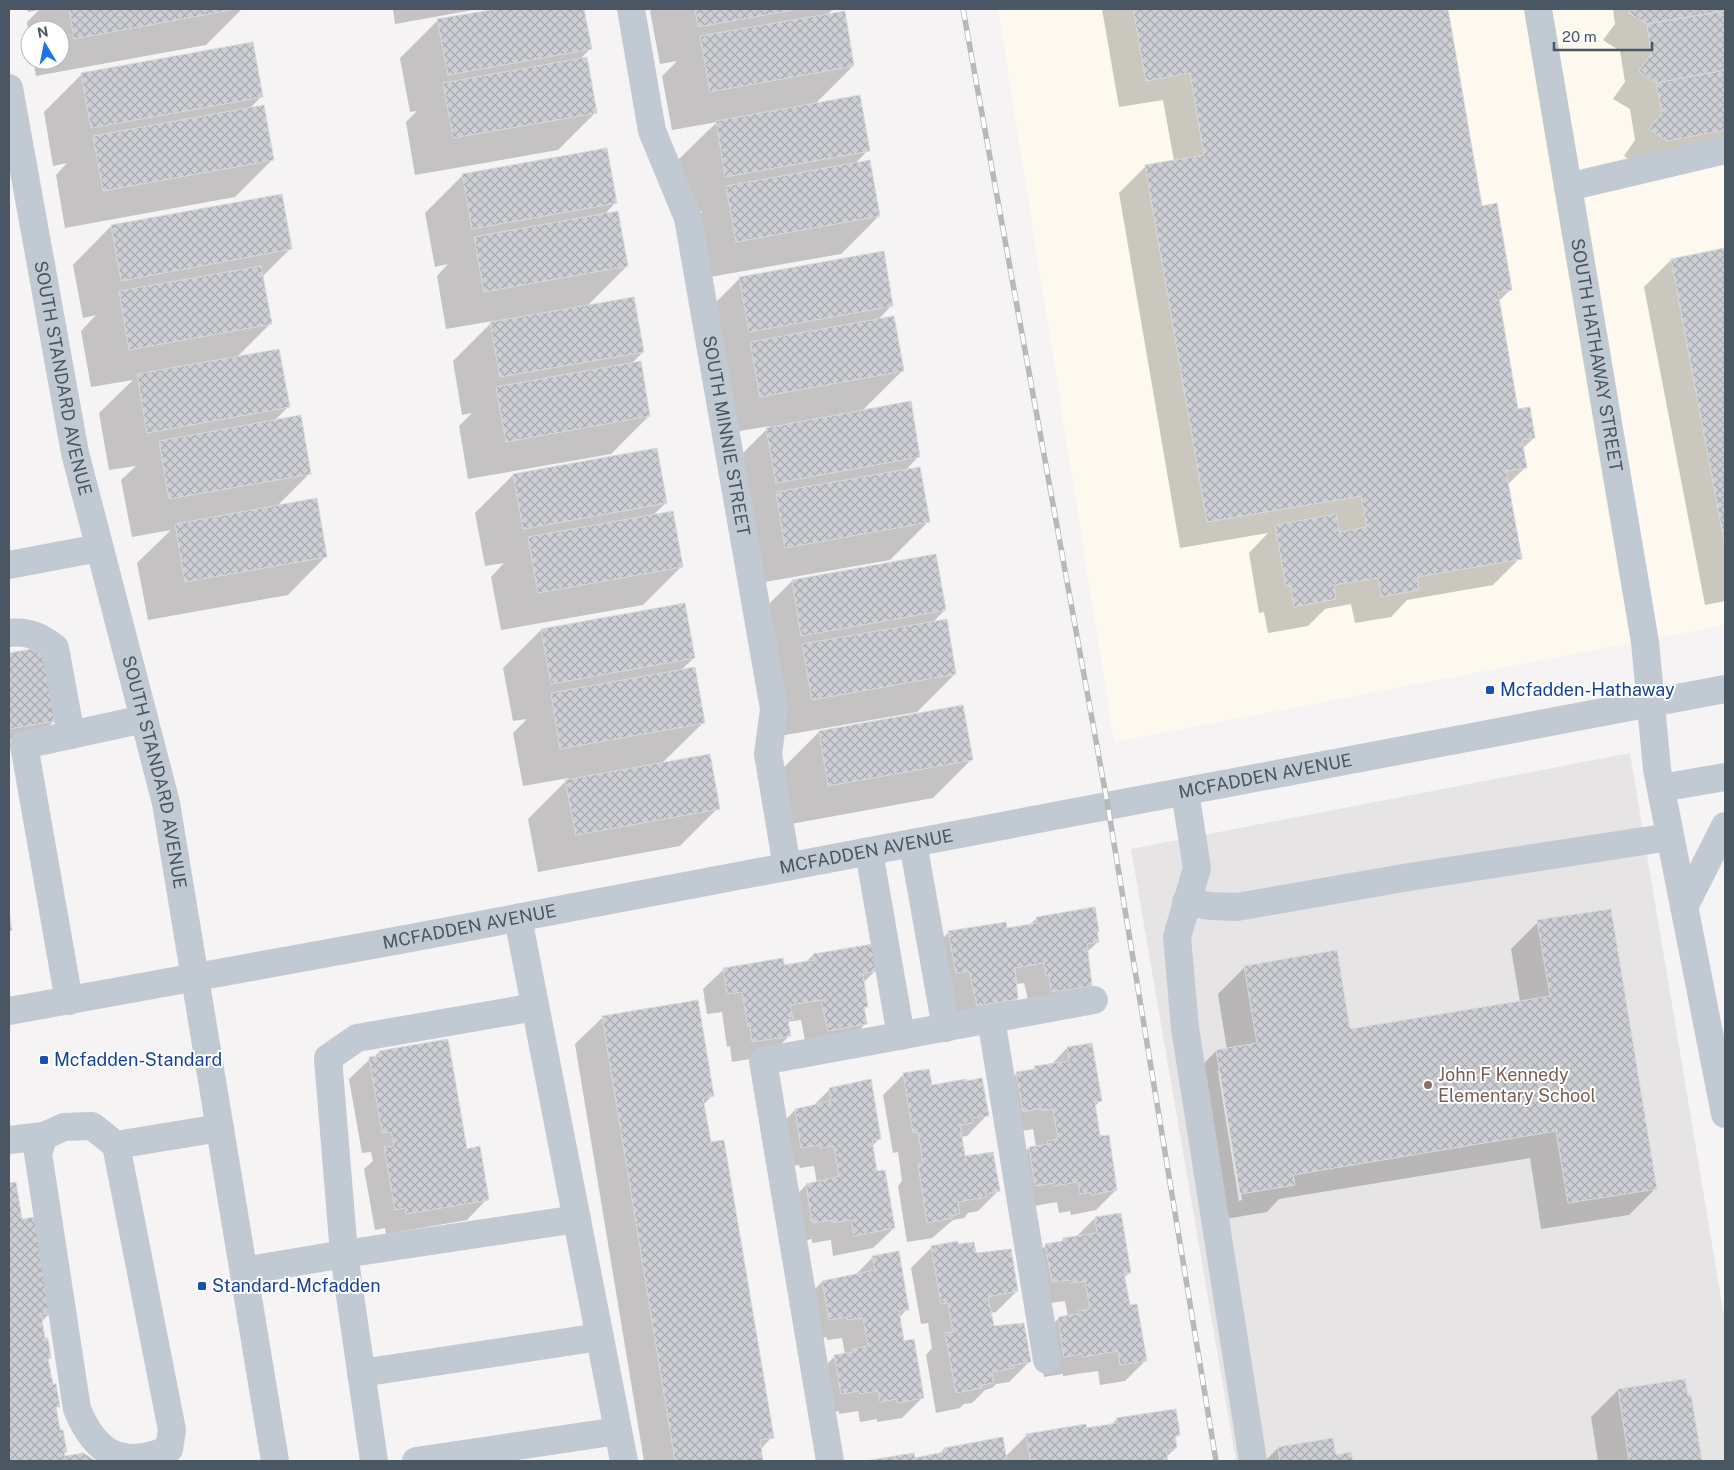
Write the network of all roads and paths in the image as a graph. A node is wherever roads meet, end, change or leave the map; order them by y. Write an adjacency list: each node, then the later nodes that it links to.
1 (631, 9): 21 (street, SOUTH MINNIE STREET)
2 (1538, 9): 6 (street, SOUTH HATHAWAY STREET)
3 (9, 88): 5 (street, SOUTH STANDARD AVENUE)
4 (1725, 150): 6 (street)
5 (16, 173): 7 (street, SOUTH STANDARD AVENUE)
6 (1568, 188): 11 (street, SOUTH HATHAWAY STREET)
7 (99, 548): 8 (street); 12 (street, SOUTH STANDARD AVENUE)
8 (9, 565)
9 (9, 633): 13 (street)
10 (1725, 689): 11 (street, MCFADDEN AVENUE)
11 (1650, 703): 15 (street, SOUTH HATHAWAY STREET); 16 (street, MCFADDEN AVENUE)
12 (144, 719): 13 (street); 25 (street, SOUTH STANDARD AVENUE)
13 (71, 735): 27 (street)
14 (1725, 777): 15 (street)
15 (1661, 788): 18 (street, SOUTH HATHAWAY STREET)
16 (1185, 792): 19 (street, MCFADDEN AVENUE); 22 (street)
17 (1725, 826): 23 (street)
18 (1670, 837): 22 (street); 23 (street, SOUTH HATHAWAY STREET)
19 (914, 843): 20 (street, MCFADDEN AVENUE); 31 (street)
20 (869, 852): 21 (street, MCFADDEN AVENUE); 32 (street)
21 (787, 867): 24 (street, MCFADDEN AVENUE)
22 (1186, 902): 51 (street)
23 (1684, 907): 33 (street, SOUTH HATHAWAY STREET)
24 (518, 918): 25 (street, MCFADDEN AVENUE); 28 (street)
25 (196, 978): 27 (street, MCFADDEN AVENUE); 34 (street, SOUTH STANDARD AVENUE)
26 (1094, 1000): 30 (street)
27 (69, 1001): 29 (street, MCFADDEN AVENUE)
28 (536, 1007): 38 (street); 39 (street)
29 (9, 1011)
30 (991, 1019): 31 (street); 42 (street)
31 (946, 1028): 32 (street)
32 (901, 1036): 50 (street)
33 (1725, 1114)
34 (220, 1128): 37 (street); 40 (street, SOUTH STANDARD AVENUE)
35 (9, 1140): 36 (street)
36 (41, 1144): 37 (street); 45 (street)
37 (116, 1145): 45 (street)
38 (577, 1219): 39 (street); 41 (street)
39 (344, 1254): 40 (street); 43 (street)
40 (244, 1271): 46 (street, SOUTH STANDARD AVENUE)
41 (600, 1337): 43 (street); 44 (street)
42 (1047, 1360)
43 (361, 1373): 47 (street)
44 (618, 1431): 48 (street); 49 (street)
45 (140, 1461)
46 (275, 1461)
47 (374, 1461)
48 (416, 1461)
49 (624, 1461)
50 (830, 1461)
51 (1253, 1461)

